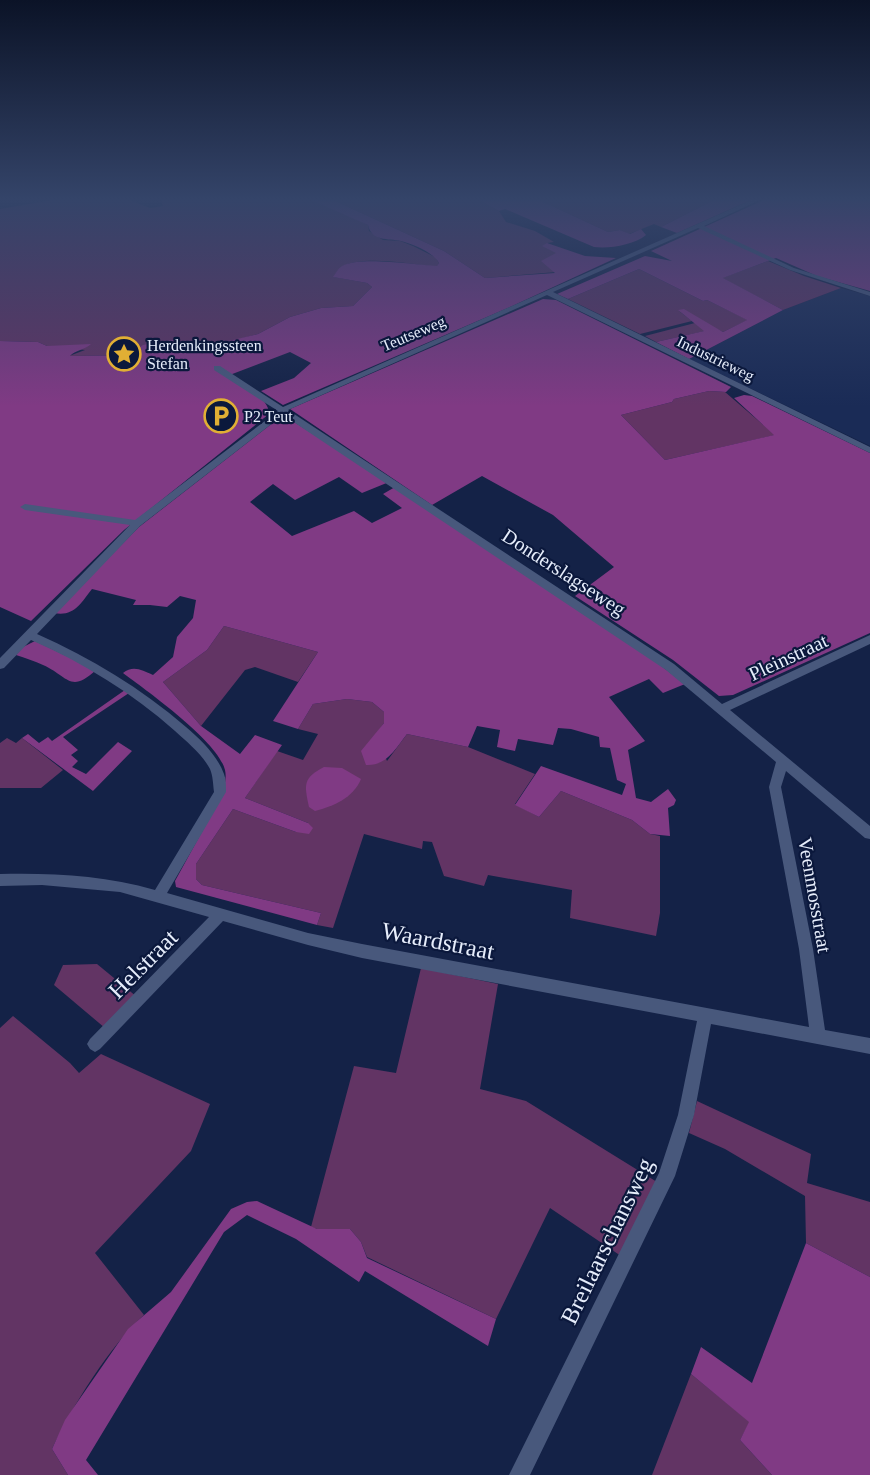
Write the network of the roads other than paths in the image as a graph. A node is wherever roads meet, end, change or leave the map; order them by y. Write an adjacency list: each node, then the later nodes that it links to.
1 (605, 268): 3 (street, Teutseweg)
2 (792, 268): 4 (street)
3 (549, 293): 6 (street, Teutseweg); 7 (street, Industrieweg)
4 (870, 294)
5 (217, 368): 6 (street, Donderslagseweg)
6 (281, 410): 9 (street, Teutseweg); 13 (street, Donderslagseweg)
7 (870, 450)
8 (25, 507): 9 (street)
9 (137, 524): 10 (street, Teutseweg)
10 (30, 635): 12 (street, Teutseweg); 17 (street)
11 (870, 639): 13 (street, Pleinstraat)
12 (0, 664)
13 (723, 709): 14 (street, Donderslagseweg)
14 (782, 761): 15 (street, Donderslagseweg); 20 (street, Veenmosstraat)
15 (870, 834)
16 (0, 880): 17 (street, Waardstraat)
17 (159, 895): 18 (street, Waardstraat)
18 (221, 914): 19 (street, Waardstraat); 21 (street, Helstraat)
19 (705, 1016): 20 (street, Waardstraat); 23 (street, Breilaarschansweg)
20 (818, 1037): 22 (street, Waardstraat)
21 (95, 1044)
22 (870, 1046)
23 (519, 1475)

